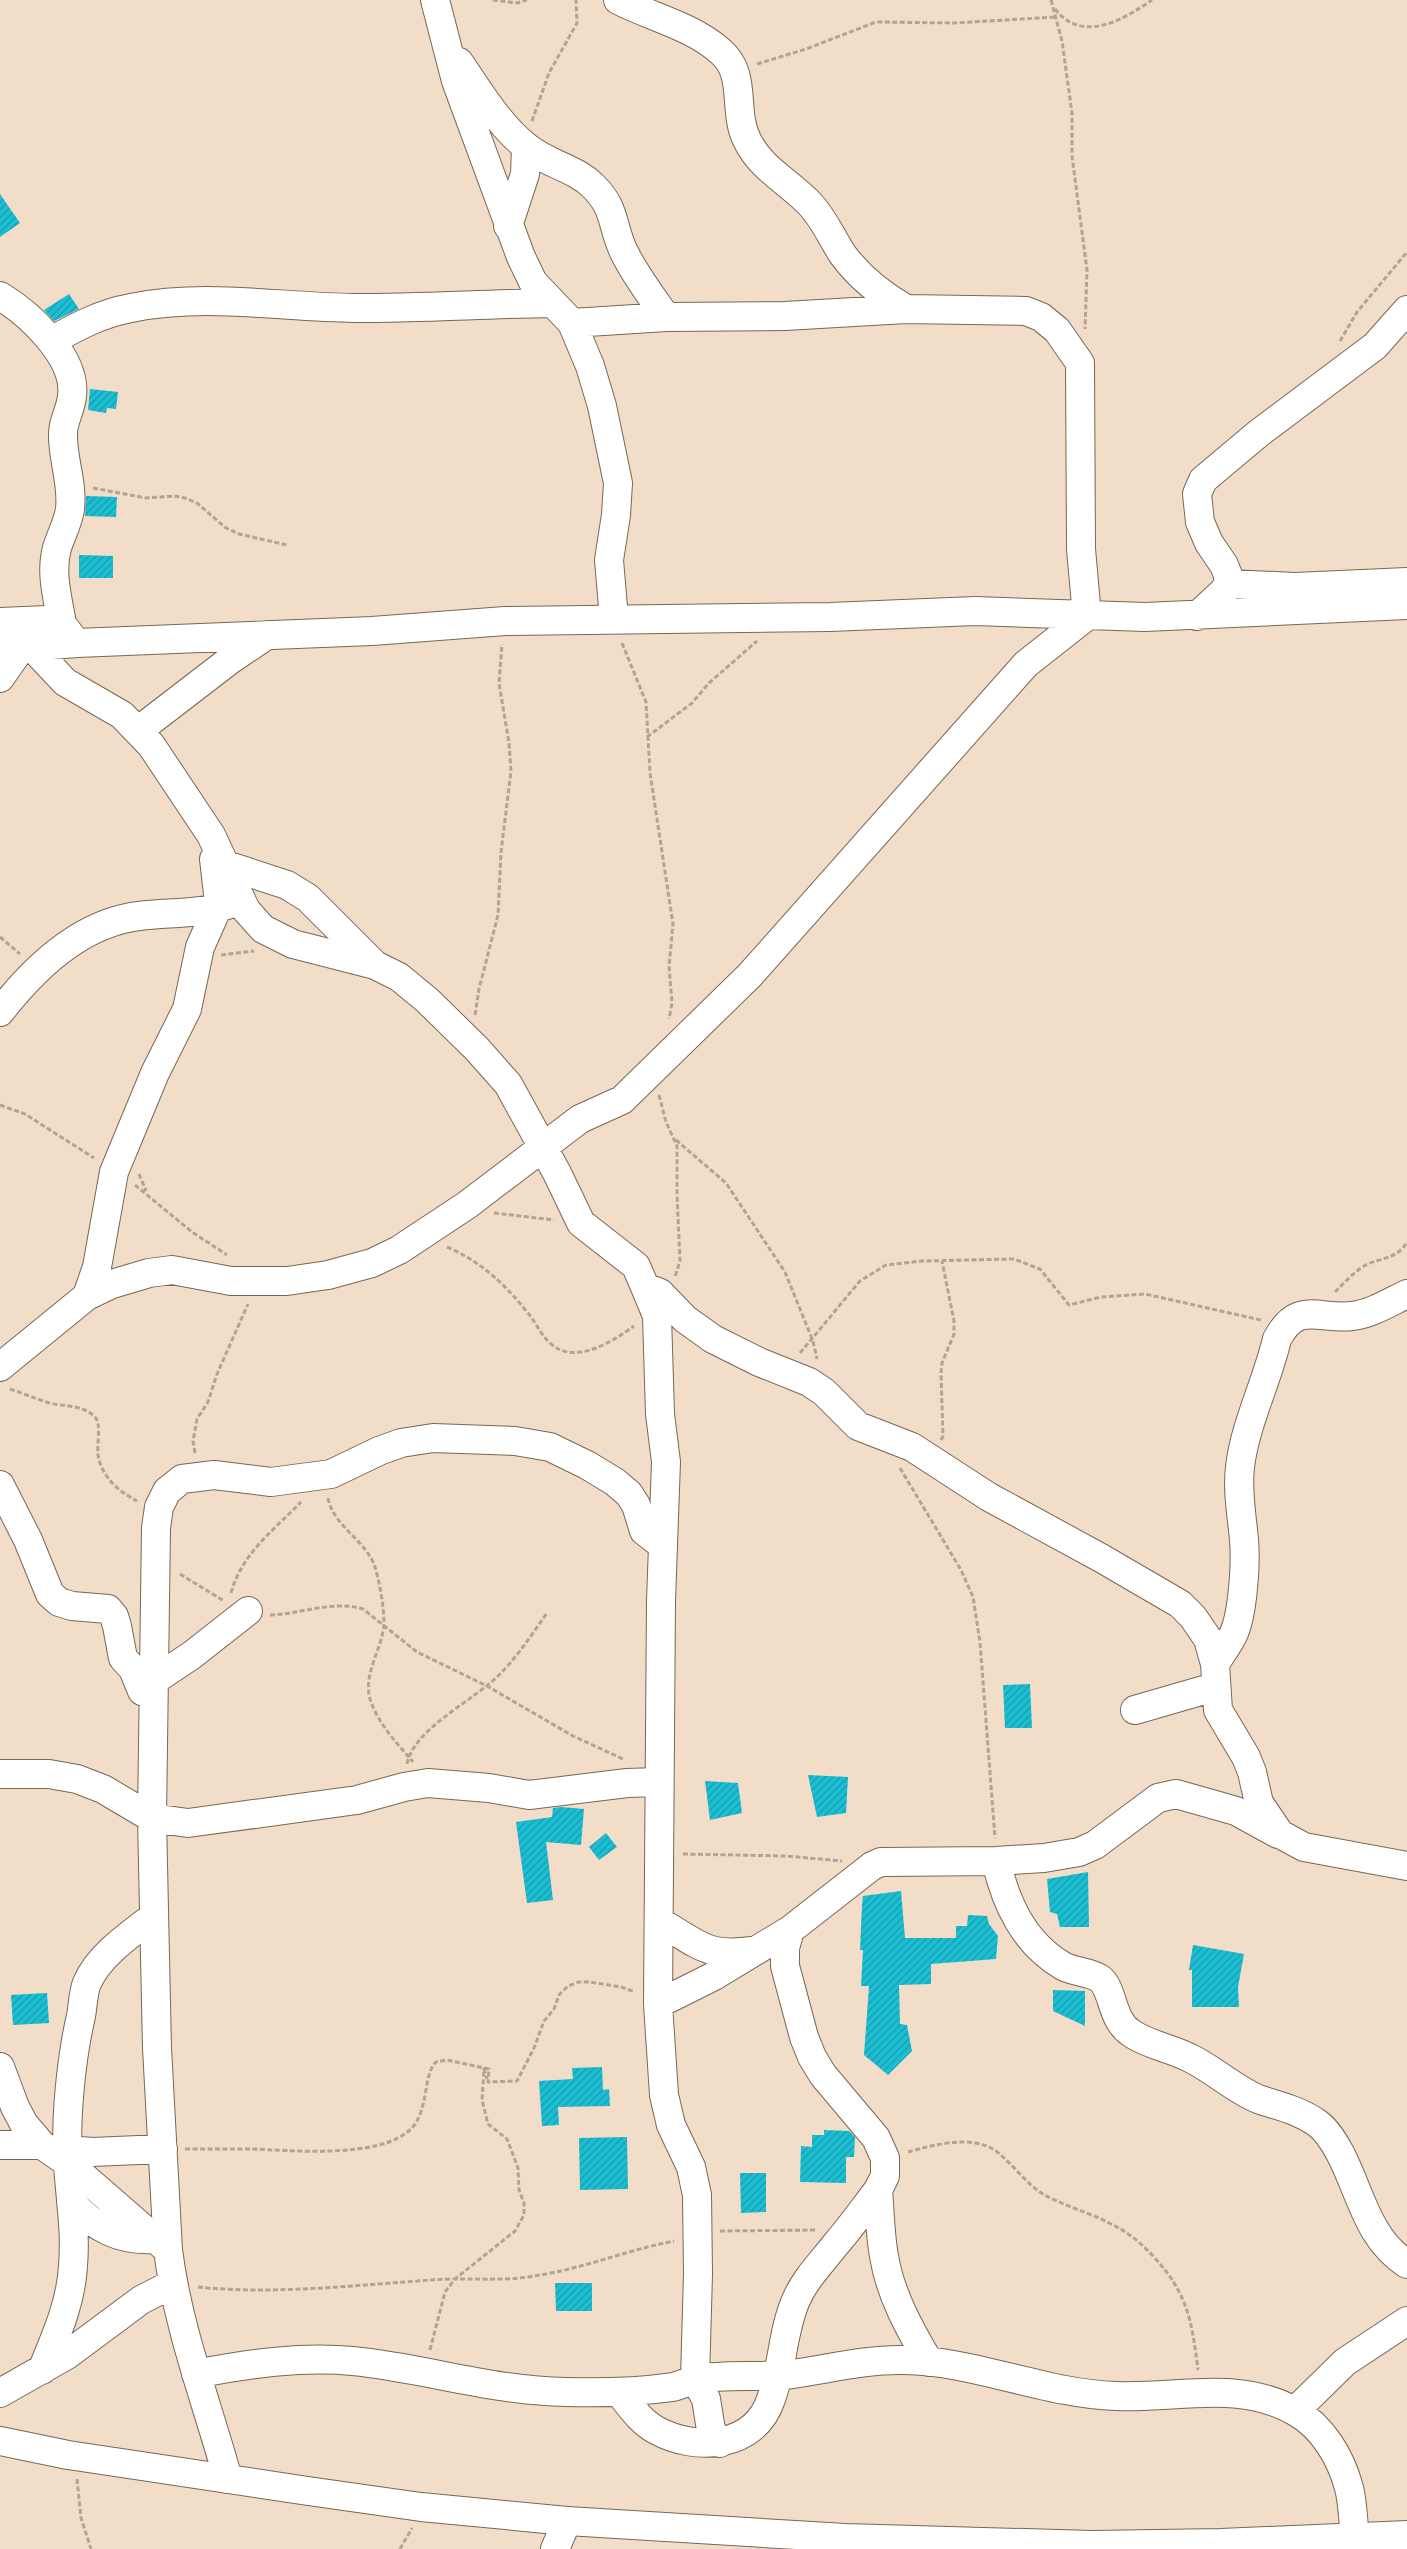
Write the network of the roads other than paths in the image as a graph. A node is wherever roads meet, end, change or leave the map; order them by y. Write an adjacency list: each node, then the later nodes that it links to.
1 (417, 0): 4 (main road)
2 (435, 0): 4 (main road)
3 (618, 0): 9 (main road)
4 (442, 32): 5 (main road); 6 (main road)
5 (526, 148): 6 (main road); 11 (main road)
6 (508, 226): 8 (main road)
7 (0, 296): 13 (main road)
8 (551, 303): 12 (main road); 13 (main road)
9 (906, 309): 11 (main road); 17 (main road)
10 (1407, 310): 15 (main road)
11 (666, 317): 12 (main road)
12 (572, 323): 19 (main road)
13 (50, 341): 21 (main road)
14 (1407, 582): 15 (main road)
15 (1228, 584): 18 (main road)
16 (1407, 605): 18 (main road)
17 (1087, 616): 18 (main road); 19 (main road); 31 (main road)
18 (1197, 616)
19 (614, 618): 22 (main road)
20 (0, 622): 21 (main road)
21 (69, 633): 22 (main road); 23 (main road)
22 (268, 636): 25 (main road)
23 (18, 648): 24 (main road); 25 (main road)
24 (0, 678)
25 (138, 730): 26 (main road)
26 (211, 835): 27 (main road); 28 (main road)
27 (226, 865): 28 (main road); 29 (main road)
28 (229, 904): 29 (main road); 30 (main road); 33 (main road)
29 (375, 965): 31 (main road)
30 (0, 1012)
31 (542, 1148): 33 (main road); 34 (main road)
32 (1407, 1294): 39 (main road)
33 (87, 1296): 35 (main road)
34 (654, 1299): 37 (main road); 39 (main road)
35 (1, 1376)
36 (0, 1485): 40 (main road)
37 (662, 1545): 40 (main road); 44 (main road)
38 (238, 1607): 40 (main road)
39 (1215, 1664): 41 (main road)
40 (153, 1688): 45 (main road)
41 (1216, 1693): 42 (main road); 46 (main road)
42 (1135, 1710)
43 (0, 1774): 45 (main road)
44 (658, 1779): 45 (main road); 50 (main road)
45 (152, 1818): 49 (main road)
46 (1280, 1834): 47 (main road); 48 (main road)
47 (996, 1861): 51 (main road); 62 (main road)
48 (1407, 1866)
49 (154, 1916): 57 (main road); 58 (main road)
50 (660, 1922): 52 (main road); 54 (main road)
51 (790, 1930): 52 (main road); 53 (main road)
52 (753, 1951): 53 (main road); 54 (main road)
53 (785, 1966): 59 (main road)
54 (658, 2004): 69 (main road)
55 (0, 2067): 58 (main road)
56 (0, 2144): 58 (main road)
57 (163, 2149): 58 (main road); 61 (main road)
58 (59, 2153): 60 (main road); 61 (main road)
59 (878, 2190): 65 (main road); 68 (main road)
60 (71, 2202): 61 (main road); 66 (main road)
61 (161, 2245): 63 (main road)
62 (1407, 2264)
63 (172, 2284): 66 (main road); 67 (main road)
64 (1407, 2321): 72 (main road)
65 (929, 2362): 68 (main road); 72 (main road)
66 (42, 2370): 70 (main road)
67 (196, 2374): 71 (main road); 75 (main road)
68 (776, 2376): 69 (main road); 74 (main road)
69 (695, 2379): 71 (main road); 74 (main road)
70 (0, 2392)
71 (619, 2392): 74 (main road)
72 (1294, 2411): 78 (main road)
73 (0, 2441): 75 (main road)
74 (720, 2443)
75 (228, 2478): 76 (main road)
76 (567, 2521): 79 (main road); 80 (main road)
77 (1407, 2535): 78 (main road)
78 (1355, 2538): 79 (main road)
79 (734, 2540)
80 (555, 2549)

